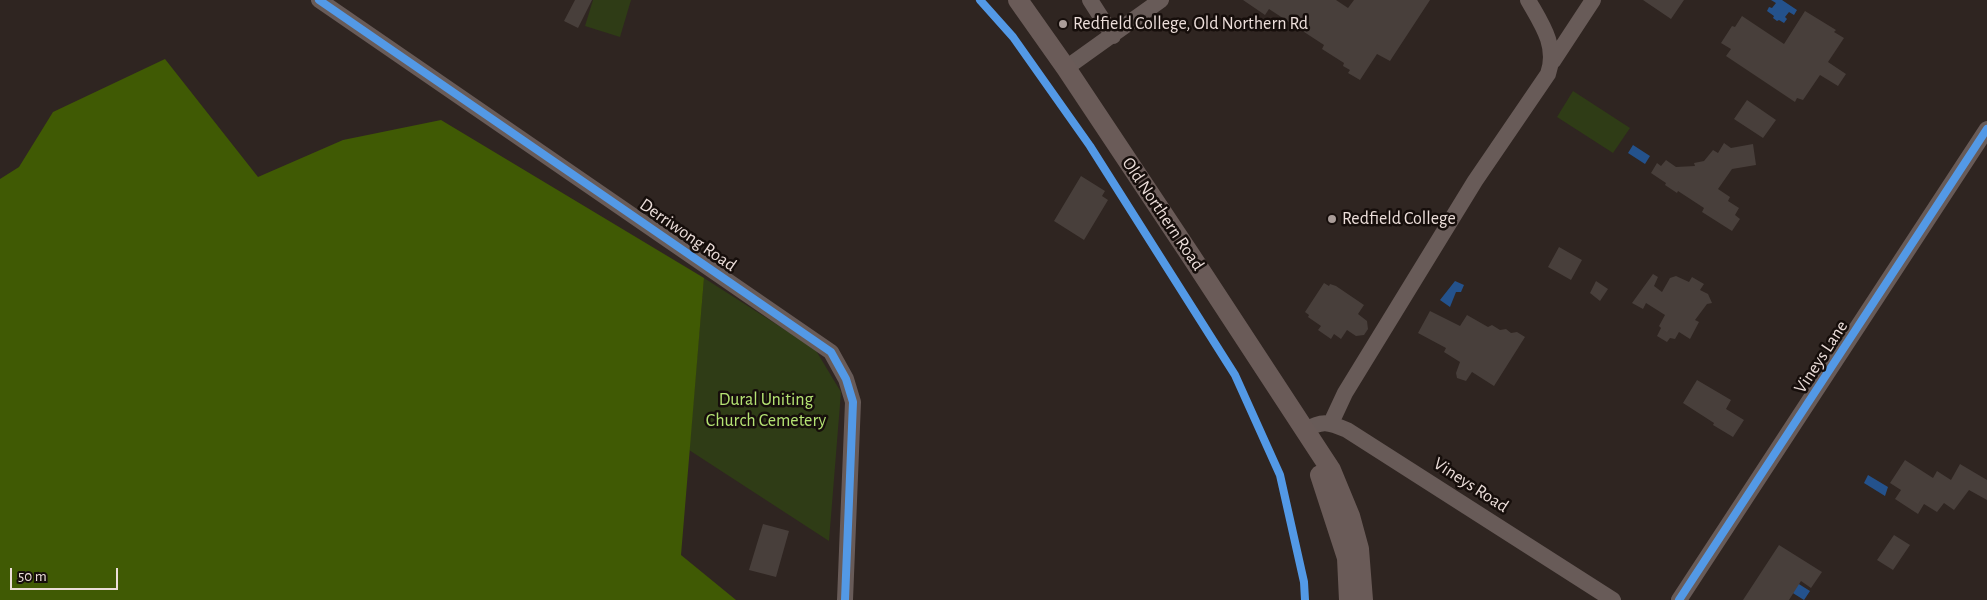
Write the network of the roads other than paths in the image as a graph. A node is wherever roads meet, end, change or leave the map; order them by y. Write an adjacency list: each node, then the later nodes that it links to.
1 (319, 0): 13 (street, Derriwong Road)
2 (1018, 0): 9 (main road, Old Northern Road)
3 (1090, 0): 7 (street)
4 (1161, 0): 7 (street)
5 (1528, 0): 8 (street)
6 (1593, 0): 8 (street)
7 (1112, 36): 9 (street)
8 (1553, 61): 11 (street)
9 (1066, 68): 12 (main road, Old Northern Road)
10 (1987, 130): 17 (street, Vineys Lane)
11 (1331, 424): 12 (street); 16 (street, Vineys Road)
12 (1304, 431): 14 (main road, Old Northern Road); 15 (main road, Old Northern Road)
13 (845, 600)
14 (1349, 600)
15 (1363, 600)
16 (1613, 600)
17 (1680, 600)

